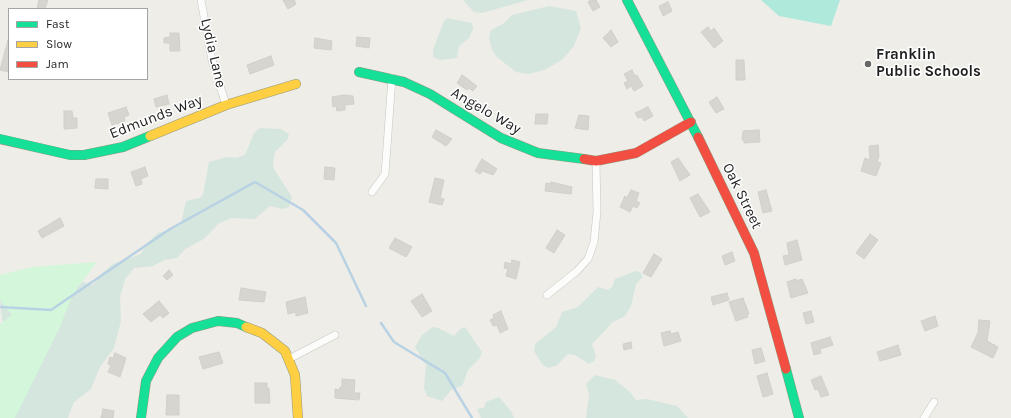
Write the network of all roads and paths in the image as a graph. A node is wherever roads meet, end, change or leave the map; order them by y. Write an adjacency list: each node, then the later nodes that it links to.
1 (201, 0): 6 (street, Lydia Lane)
2 (627, 0): 7 (street, Oak Street)
3 (359, 72): 4 (street, Angelo Way)
4 (392, 78): 9 (street, Angelo Way); 10 (street)
5 (296, 84): 6 (street, Edmunds Way)
6 (226, 105): 8 (street, Edmunds Way)
7 (691, 122): 9 (street, Angelo Way); 17 (street, Oak Street)
8 (0, 139)
9 (596, 161): 11 (street)
10 (372, 192)
11 (547, 295)
12 (335, 335): 13 (street)
13 (289, 359): 15 (street); 16 (street)
14 (934, 402): 18 (street)
15 (141, 418)
16 (298, 418)
17 (799, 418)
18 (924, 418)

